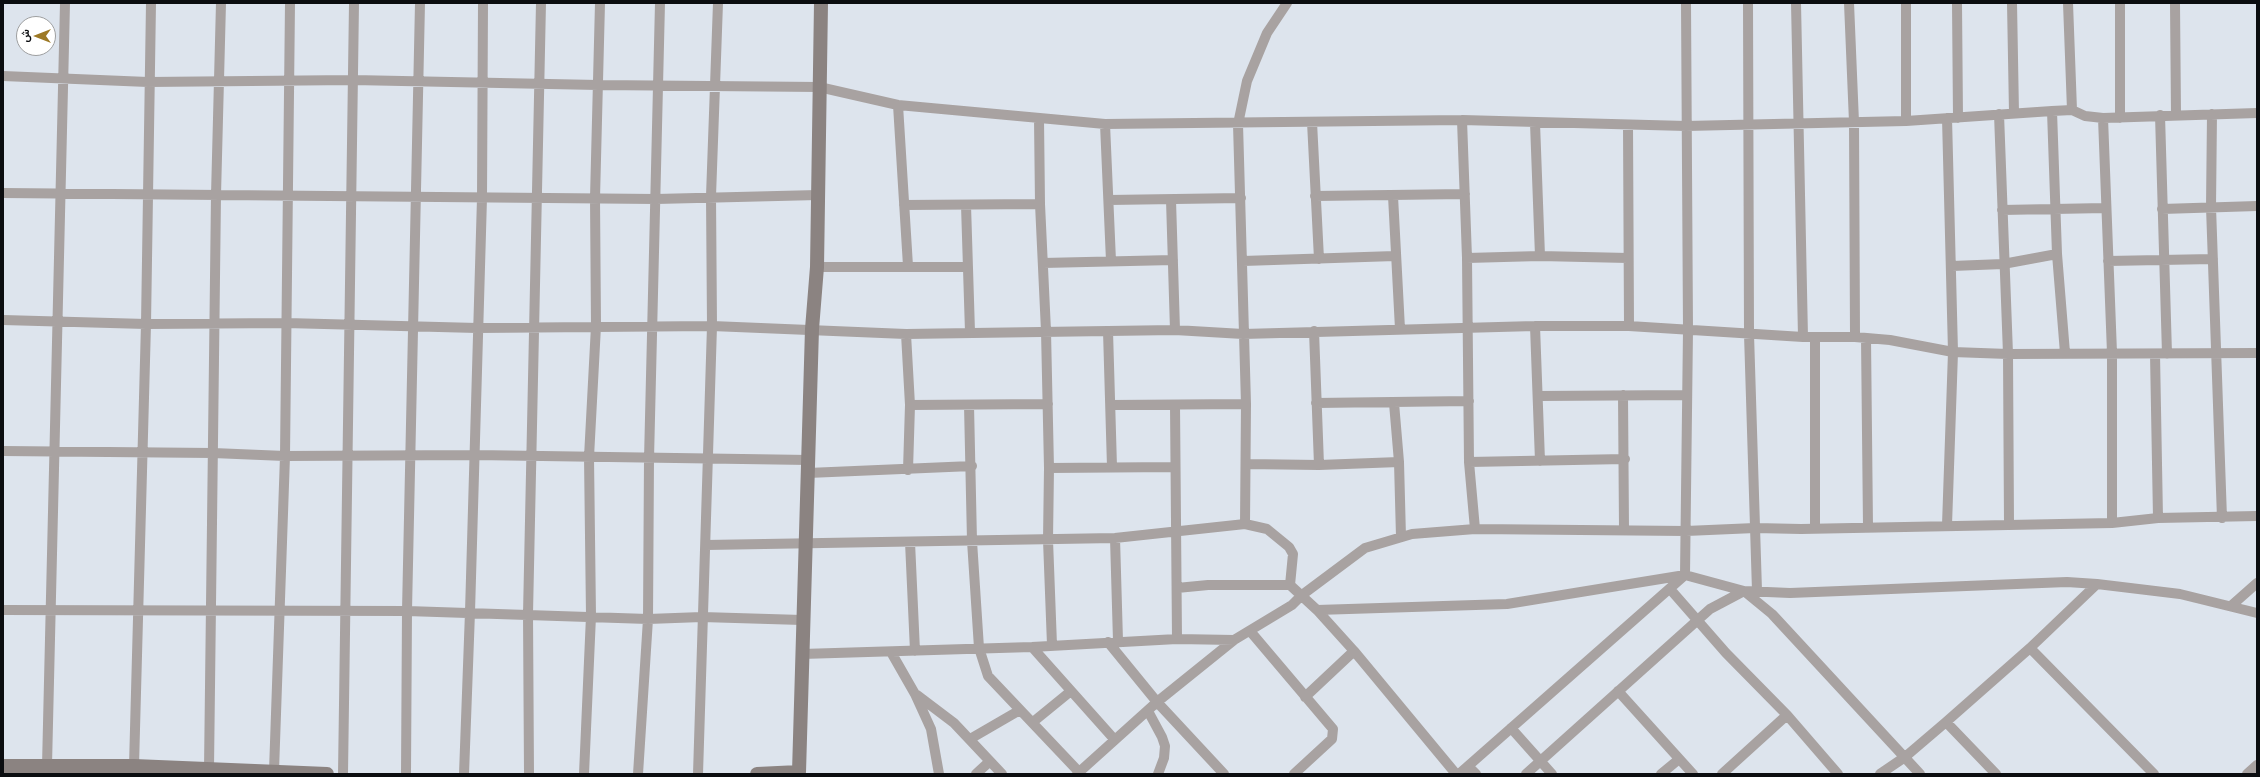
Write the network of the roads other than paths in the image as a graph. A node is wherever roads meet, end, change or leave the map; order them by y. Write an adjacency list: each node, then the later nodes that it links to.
1 (65, 3): 25 (street)
2 (151, 3): 28 (street)
3 (221, 3): 27 (street)
4 (290, 3): 29 (street)
5 (354, 3): 26 (street)
6 (420, 3): 30 (street)
7 (483, 3): 31 (street)
8 (540, 3): 32 (street)
9 (600, 3): 33 (street)
10 (660, 3): 34 (street)
11 (718, 3): 35 (street)
12 (821, 3): 36 (street)
13 (1287, 3): 57 (street)
14 (1686, 3): 60 (street)
15 (1748, 3): 58 (street)
16 (1796, 3): 55 (street)
17 (1849, 3): 53 (street)
18 (1906, 3): 51 (street)
19 (1957, 3): 46 (street)
20 (2012, 3): 40 (street)
21 (2068, 3): 38 (street)
22 (2120, 3): 48 (street)
23 (2174, 3): 45 (street)
24 (3, 76): 25 (street)
25 (63, 77): 28 (street); 63 (street)
26 (353, 80): 29 (street); 30 (street); 68 (street)
27 (219, 81): 28 (street); 29 (street); 67 (street)
28 (148, 82): 62 (street)
29 (288, 82): 64 (street)
30 (419, 82): 31 (street); 72 (street)
31 (482, 82): 32 (street); 73 (street)
32 (538, 84): 33 (street); 74 (street)
33 (598, 85): 34 (street); 75 (street)
34 (659, 86): 35 (street); 77 (street)
35 (715, 86): 36 (street); 69 (street)
36 (819, 87): 37 (street); 65 (street)
37 (898, 105): 49 (street); 81 (street)
38 (2072, 110): 39 (street); 47 (street)
39 (2052, 111): 40 (street); 85 (street)
40 (2014, 113): 42 (street)
41 (2257, 113): 43 (street)
42 (1999, 114): 46 (street); 88 (street)
43 (2212, 114): 45 (street); 84 (street)
44 (2160, 115): 45 (street); 48 (street); 87 (street)
45 (2176, 115)
46 (1952, 118): 51 (street); 104 (street)
47 (2103, 118): 48 (street); 86 (street)
48 (2120, 118)
49 (1039, 119): 56 (street); 80 (street)
50 (1462, 120): 52 (street); 54 (street); 66 (street)
51 (1906, 121): 53 (street)
52 (1312, 122): 57 (street); 70 (street)
53 (1854, 122): 55 (street); 134 (street)
54 (1535, 123): 59 (street); 91 (street)
55 (1798, 123): 58 (street); 133 (street)
56 (1105, 124): 57 (street); 78 (street)
57 (1238, 124): 76 (street)
58 (1748, 125): 60 (street); 132 (street)
59 (1628, 126): 60 (street); 93 (street)
60 (1686, 126): 125 (street)
61 (3, 193): 63 (street)
62 (149, 193): 63 (street); 67 (street); 111 (street)
63 (60, 194): 108 (street)
64 (287, 194): 67 (street); 68 (street); 110 (street)
65 (818, 194): 69 (street); 105 (street)
66 (1465, 194): 71 (street); 92 (street)
67 (216, 195): 109 (street)
68 (352, 196): 72 (street); 112 (street)
69 (711, 196): 77 (street); 115 (street)
70 (1315, 196): 71 (street); 94 (street)
71 (1393, 196): 90 (street)
72 (417, 198): 73 (street); 118 (street)
73 (482, 198): 74 (street); 119 (street)
74 (537, 198): 75 (street); 113 (street)
75 (595, 198): 77 (street); 114 (street)
76 (1241, 198): 79 (street); 97 (street)
77 (656, 199): 120 (street)
78 (1109, 200): 79 (street); 100 (street)
79 (1171, 200): 96 (street)
80 (1040, 204): 82 (street); 101 (street)
81 (904, 205): 82 (street); 103 (street)
82 (966, 205): 106 (street)
83 (2257, 206): 84 (street)
84 (2211, 207): 87 (street); 95 (street)
85 (2056, 208): 86 (street); 88 (street); 89 (street)
86 (2105, 208): 98 (street)
87 (2162, 209): 99 (street)
88 (2002, 210): 102 (street)
89 (2058, 254): 102 (street); 139 (street)
90 (1395, 256): 94 (street); 123 (street)
91 (1540, 256): 92 (street); 93 (street)
92 (1467, 258): 121 (street)
93 (1628, 258): 117 (street)
94 (1319, 259): 97 (street)
95 (2213, 259): 99 (street); 138 (street)
96 (1173, 260): 100 (street); 124 (street)
97 (1243, 261): 131 (street)
98 (2108, 261): 99 (street); 140 (street)
99 (2164, 261): 144 (street)
100 (1111, 262): 101 (street)
101 (1043, 263): 126 (street)
102 (2003, 264): 104 (street); 142 (street)
103 (908, 266): 105 (street); 106 (street)
104 (1952, 266): 137 (street)
105 (817, 267): 122 (street)
106 (967, 267): 129 (street)
107 (3, 320): 108 (street)
108 (56, 320): 111 (street); 159 (street)
109 (215, 323): 110 (street); 111 (street); 160 (street)
110 (286, 323): 112 (street); 163 (street)
111 (146, 324): 158 (street)
112 (348, 324): 118 (street); 164 (street)
113 (534, 326): 114 (street); 119 (street); 165 (street)
114 (596, 326): 120 (street); 166 (street)
115 (712, 326): 120 (street); 122 (street); 168 (street)
116 (1535, 326): 117 (street); 121 (street); 147 (street)
117 (1629, 326): 125 (street)
118 (414, 327): 119 (street); 161 (street)
119 (477, 328): 162 (street)
120 (654, 328): 167 (street)
121 (1468, 328): 123 (street); 148 (street)
122 (812, 329): 130 (street); 175 (street)
123 (1400, 329): 128 (street)
124 (1175, 330): 127 (street); 131 (street)
125 (1688, 330): 132 (street); 146 (street)
126 (1046, 331): 127 (street); 129 (street); 151 (street)
127 (1108, 331): 155 (street)
128 (1314, 331): 131 (street); 149 (street)
129 (970, 332): 130 (street)
130 (906, 334): 153 (street)
131 (1243, 334): 152 (street)
132 (1750, 334): 133 (street); 189 (street)
133 (1802, 337): 135 (street)
134 (1855, 337): 135 (street); 136 (street)
135 (1815, 338): 190 (street)
136 (1866, 338): 137 (street); 188 (street)
137 (1953, 352): 142 (street); 187 (street)
138 (2216, 352): 141 (street); 144 (street); 183 (street)
139 (2065, 353): 140 (street); 142 (street)
140 (2112, 353): 143 (street); 184 (street)
141 (2257, 353)
142 (2008, 354): 186 (street)
143 (2155, 354): 144 (street); 182 (street)
144 (2166, 354)
145 (1623, 395): 146 (street); 147 (street); 169 (street)
146 (1687, 395): 194 (street)
147 (1539, 396): 170 (street)
148 (1469, 400): 150 (street); 172 (street)
149 (1316, 403): 150 (street); 174 (street)
150 (1394, 403): 171 (street)
151 (1048, 404): 154 (street); 179 (street)
152 (1246, 404): 156 (street); 173 (street)
153 (910, 405): 154 (street); 180 (street)
154 (969, 405): 176 (street)
155 (1111, 405): 156 (street); 177 (street)
156 (1175, 405): 178 (street)
157 (3, 451): 159 (street)
158 (143, 452): 159 (street); 160 (street); 215 (street)
159 (53, 453): 217 (street)
160 (213, 453): 163 (street); 213 (street)
161 (412, 455): 162 (street); 164 (street); 216 (street)
162 (475, 455): 165 (street); 219 (street)
163 (285, 456): 164 (street); 220 (street)
164 (348, 456): 218 (street)
165 (532, 456): 166 (street); 222 (street)
166 (589, 458): 167 (street); 223 (street)
167 (649, 459): 168 (street); 225 (street)
168 (708, 459): 175 (street); 201 (street)
169 (1625, 459): 170 (street); 192 (street)
170 (1540, 461): 172 (street)
171 (1399, 462): 174 (street); 195 (street)
172 (1469, 462): 191 (street)
173 (1246, 464): 174 (street); 185 (street)
174 (1319, 465)
175 (808, 466): 180 (street); 200 (street)
176 (972, 466): 180 (street); 198 (street)
177 (1112, 467): 178 (street); 179 (street)
178 (1175, 467): 193 (street)
179 (1049, 468): 197 (street)
180 (908, 470)
181 (2257, 516): 183 (street)
182 (2158, 518): 183 (street); 184 (street)
183 (2222, 518)
184 (2112, 523): 186 (street)
185 (1245, 524): 193 (street); 205 (street)
186 (2008, 524): 187 (street)
187 (1947, 525): 188 (street)
188 (1868, 527): 190 (street)
189 (1755, 528): 190 (street); 194 (street); 209 (street)
190 (1815, 528)
191 (1476, 529): 192 (street); 195 (street)
192 (1624, 529): 194 (street)
193 (1176, 530): 196 (street); 206 (street)
194 (1686, 531): 202 (street)
195 (1401, 536): 210 (street)
196 (1115, 538): 197 (street); 231 (street)
197 (1048, 540): 198 (street); 232 (street)
198 (972, 541): 199 (street); 234 (street)
199 (910, 542): 200 (street); 236 (street)
200 (805, 544): 201 (street); 226 (street)
201 (706, 545): 224 (street)
202 (1685, 575): 207 (street); 208 (street); 214 (street)
203 (2257, 583): 211 (street)
204 (2097, 584): 209 (street); 211 (street); 235 (street)
205 (1290, 585): 206 (street); 210 (street)
206 (1177, 588): 229 (street)
207 (1670, 589): 227 (street); 250 (street)
208 (1744, 591): 209 (street); 227 (street); 253 (street)
209 (1757, 591)
210 (1302, 595): 214 (street); 228 (street)
211 (2231, 606): 221 (street)
212 (3, 610): 217 (street)
213 (210, 610): 215 (street); 220 (street); 261 (street)
214 (1317, 610): 237 (street)
215 (139, 611): 217 (street); 259 (street)
216 (407, 611): 218 (street); 219 (street); 271 (street)
217 (50, 612): 258 (street)
218 (344, 612): 220 (street); 270 (street)
219 (470, 612): 222 (street); 272 (street)
220 (280, 613): 265 (street)
221 (2257, 613)
222 (528, 614): 223 (street); 273 (street)
223 (591, 616): 225 (street); 274 (street)
224 (702, 617): 225 (street); 226 (street); 276 (street)
225 (648, 619): 275 (street)
226 (802, 620): 239 (street)
227 (1697, 620): 241 (street); 247 (street)
228 (1250, 632): 230 (street); 243 (street)
229 (1177, 639): 230 (street); 231 (street)
230 (1234, 640): 244 (street)
231 (1113, 642): 232 (street); 244 (street)
232 (1052, 645): 233 (street)
233 (1032, 647): 234 (street); 240 (street)
234 (980, 648): 236 (street); 245 (street)
235 (2030, 648): 249 (street); 295 (street)
236 (915, 651): 238 (street)
237 (1354, 651): 243 (street); 284 (street)
238 (891, 652): 239 (street); 242 (street)
239 (802, 654): 267 (street)
240 (1071, 691): 248 (street); 251 (street)
241 (1618, 691): 254 (street); 255 (street)
242 (915, 694): 252 (street); 278 (street)
243 (1305, 697): 283 (street)
244 (1157, 702): 246 (street); 282 (street)
245 (1020, 710): 248 (street); 252 (street)
246 (1148, 711): 251 (street); 281 (street)
247 (1787, 715): 290 (street); 291 (street)
248 (1033, 722): 268 (street)
249 (1946, 722): 253 (street); 294 (street)
250 (1511, 728): 255 (street); 260 (street)
251 (1114, 739): 268 (street)
252 (970, 740): 256 (street)
253 (1905, 757): 292 (street); 293 (street)
254 (1678, 760): 288 (street); 289 (street)
255 (1540, 761): 286 (street); 287 (street)
256 (989, 762): 279 (street); 280 (street)
257 (2257, 765): 296 (street)
258 (47, 766): 262 (street); 263 (street)
259 (134, 766): 263 (street); 264 (street)
260 (1468, 766): 284 (street); 285 (street)
261 (209, 768): 264 (street); 266 (street)
262 (13, 769)
263 (94, 770)
264 (169, 771)
265 (274, 771): 266 (street); 269 (street)
266 (238, 772)
267 (800, 773): 277 (street)
268 (1078, 773)
269 (326, 774)
270 (343, 774)
271 (406, 774)
272 (464, 774)
273 (529, 774)
274 (584, 774)
275 (638, 774)
276 (698, 774)
277 (757, 774)
278 (939, 774)
279 (976, 774)
280 (1002, 774)
281 (1158, 774)
282 (1224, 774)
283 (1294, 774)
284 (1457, 774)
285 (1476, 774)
286 (1526, 774)
287 (1552, 774)
288 (1661, 774)
289 (1692, 774)
290 (1722, 774)
291 (1838, 774)
292 (1880, 774)
293 (1920, 774)
294 (1996, 774)
295 (2154, 774)
296 (2247, 774)

